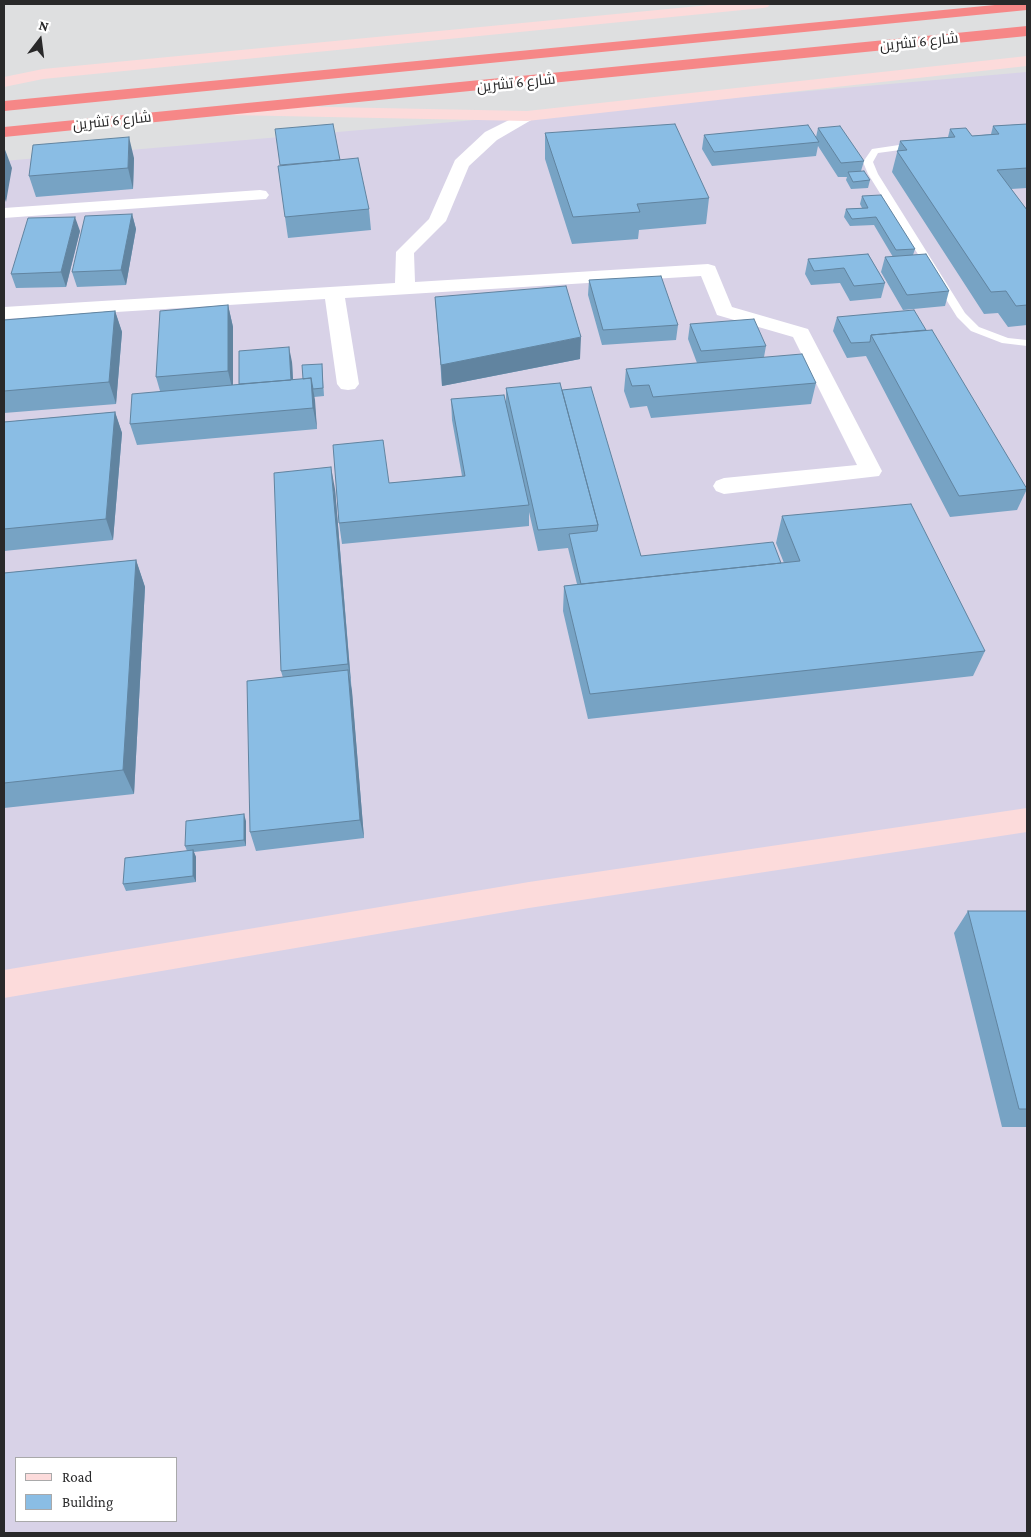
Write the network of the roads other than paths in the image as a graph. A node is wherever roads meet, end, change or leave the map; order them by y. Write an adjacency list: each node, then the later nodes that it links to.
1 (763, 4): 5 (street)
2 (1027, 6): 6 (highway, شارع 6 تشرين)
3 (1027, 31): 7 (highway, شارع 6 تشرين)
4 (1027, 61): 8 (street)
5 (4, 82)
6 (4, 106)
7 (222, 110): 8 (street); 9 (highway, شارع 6 تشرين)
8 (527, 116): 13 (street)
9 (4, 132)
10 (928, 144): 16 (lane)
11 (260, 195): 12 (street)
12 (4, 213)
13 (405, 288): 14 (street); 18 (street)
14 (334, 292): 15 (street); 17 (street)
15 (4, 313)
16 (1027, 343)
17 (348, 384)
18 (724, 486)
19 (1027, 820): 20 (street)
20 (4, 984)

